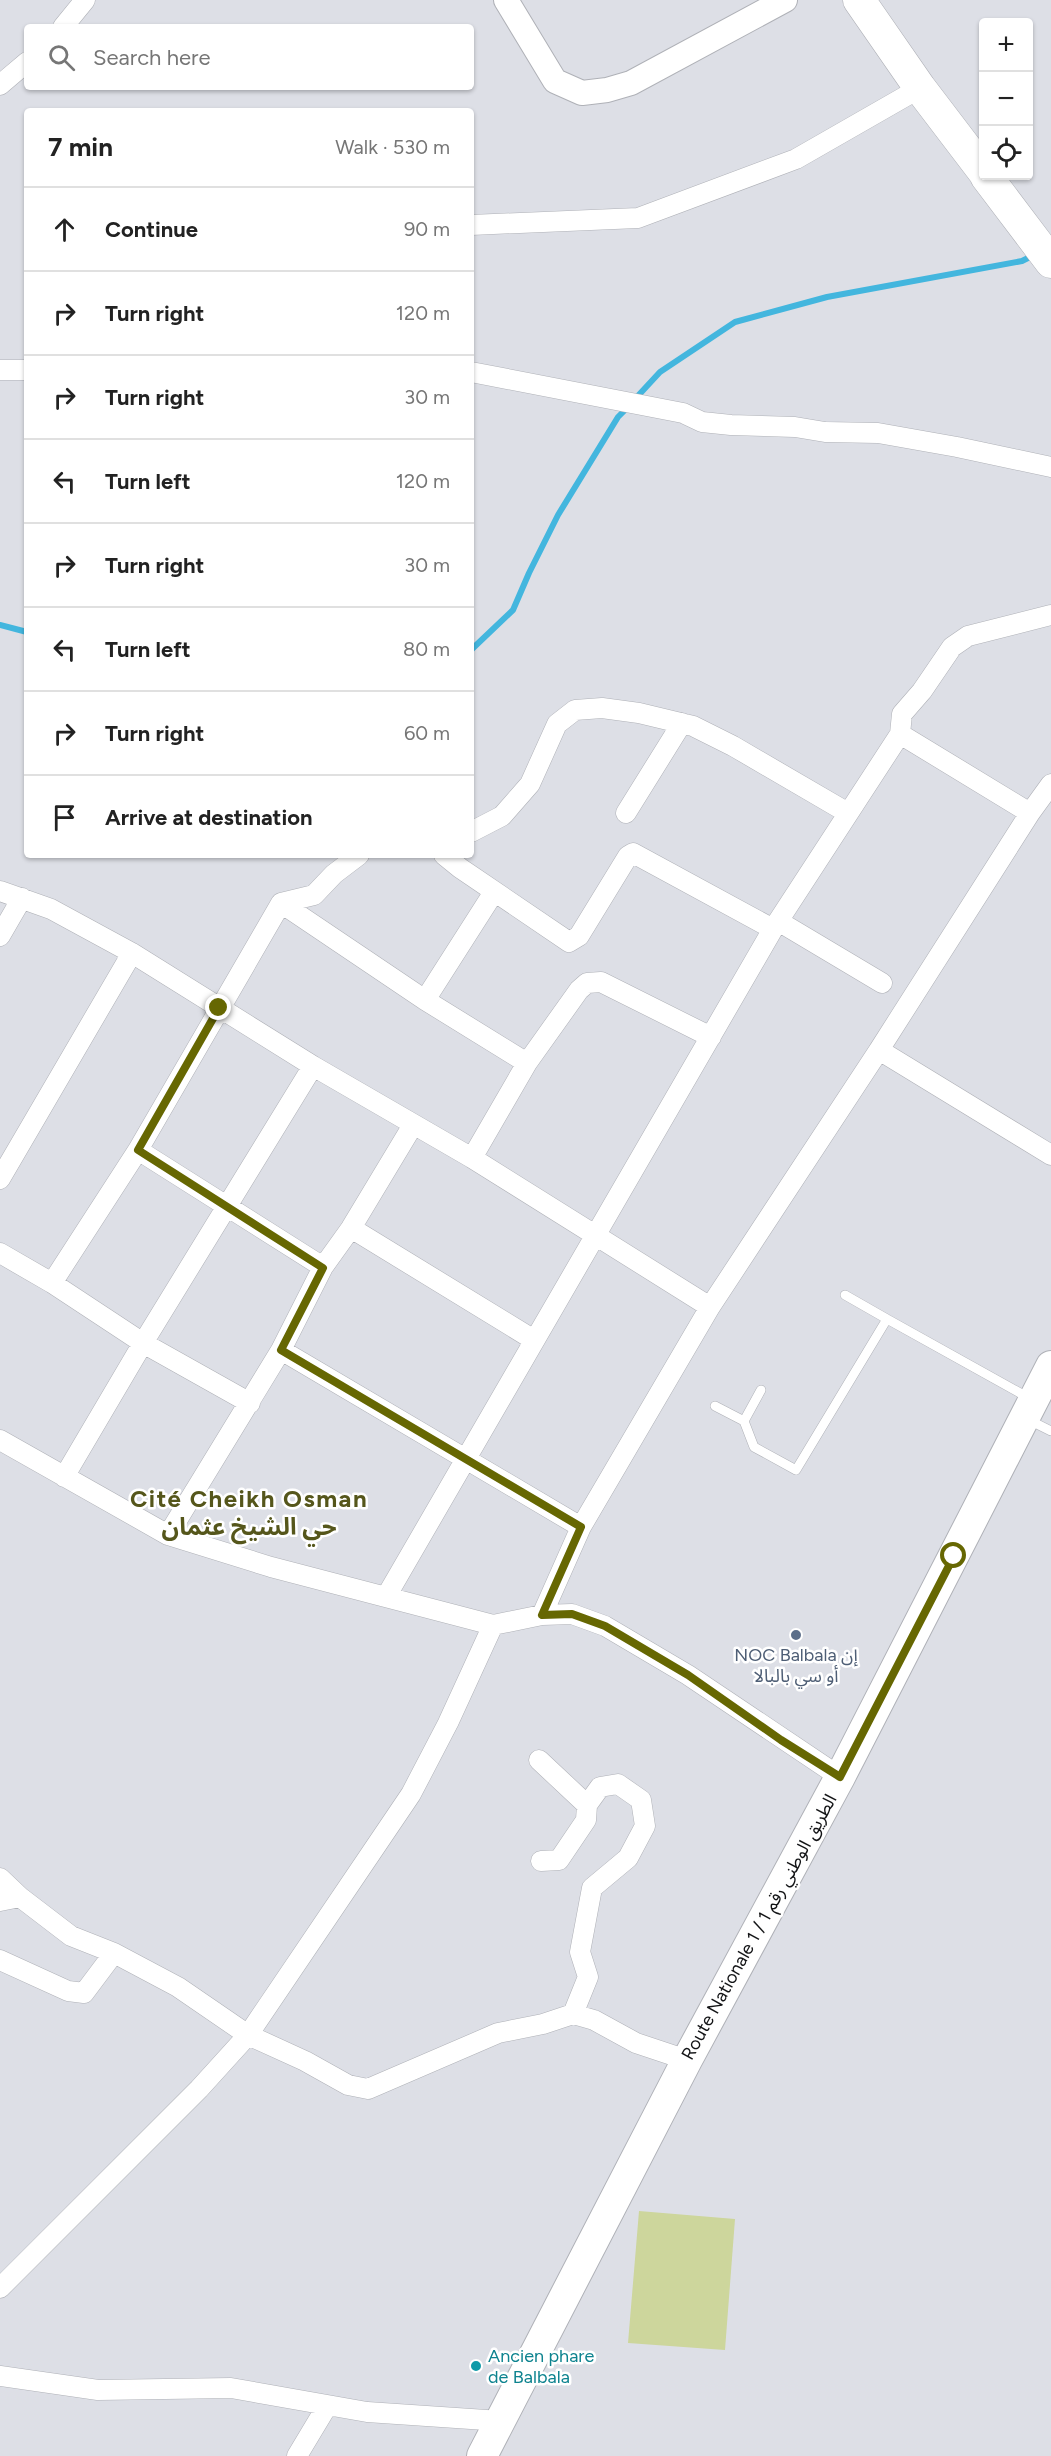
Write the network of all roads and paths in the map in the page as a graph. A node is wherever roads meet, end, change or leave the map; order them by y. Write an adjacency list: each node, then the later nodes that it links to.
1 (85, 0): 5 (street)
2 (506, 0): 3 (street)
3 (785, 0)
4 (859, 0): 8 (highway)
5 (65, 24)
6 (24, 65): 7 (street)
7 (0, 85)
8 (920, 88): 9 (highway); 11 (street)
9 (979, 166)
10 (990, 180): 12 (highway)
11 (474, 225)
12 (1051, 262)
13 (0, 370): 14 (street)
14 (24, 370)
15 (474, 373): 16 (street)
16 (1051, 467)
17 (1051, 615): 19 (street)
18 (682, 723): 21 (street); 22 (street); 24 (street)
19 (900, 735): 22 (street); 23 (street)
20 (1051, 784): 23 (street)
21 (626, 813)
22 (848, 813): 31 (street)
23 (1030, 813): 38 (street)
24 (474, 830)
25 (355, 858): 30 (street)
26 (448, 858): 28 (street)
27 (0, 891): 29 (street)
28 (494, 891): 31 (street); 35 (street)
29 (22, 897): 32 (street); 33 (street)
30 (281, 903): 35 (street); 36 (street)
31 (776, 925): 34 (street); 37 (street)
32 (0, 936)
33 (132, 953): 36 (street); 45 (street)
34 (882, 982)
35 (425, 1000): 39 (street)
36 (219, 1008): 40 (street); 42 (street)
37 (711, 1037): 39 (street); 48 (street)
38 (879, 1050): 43 (street); 53 (street)
39 (527, 1063): 44 (street)
40 (313, 1066): 41 (street); 46 (street)
41 (413, 1125): 44 (street); 47 (street)
42 (138, 1150): 46 (street); 51 (street)
43 (1051, 1155)
44 (472, 1158): 48 (street)
45 (0, 1179)
46 (228, 1207): 50 (street); 56 (street)
47 (351, 1228): 50 (street); 55 (street)
48 (596, 1237): 53 (street); 55 (street)
49 (0, 1253): 51 (street)
50 (323, 1268): 57 (street)
51 (52, 1283): 56 (street)
52 (845, 1295): 54 (lane)
53 (710, 1307): 68 (street)
54 (887, 1319): 62 (lane); 63 (lane)
55 (534, 1340): 66 (street)
56 (143, 1343): 60 (street); 67 (street)
57 (281, 1350): 60 (street); 66 (street)
58 (1051, 1366): 62 (main road, Route Nationale 1 / الطريق الوطني رقم 1)
59 (761, 1390): 63 (lane)
60 (250, 1403): 69 (street)
61 (715, 1406): 63 (lane)
62 (1029, 1409): 64 (lane); 74 (main road, Route Nationale 1 / الطريق الوطني رقم 1)
63 (744, 1421)
64 (1051, 1431)
65 (0, 1440): 67 (street)
66 (465, 1457): 68 (street); 70 (street)
67 (64, 1477): 69 (street)
68 (581, 1527): 71 (street)
69 (168, 1535): 70 (street)
70 (387, 1595): 72 (street)
71 (542, 1615): 72 (street); 74 (street)
72 (493, 1625): 83 (street)
73 (538, 1760): 75 (street)
74 (840, 1777): 84 (main road, Route Nationale 1 / الطريق الوطني رقم 1)
75 (586, 1805): 76 (street); 82 (street)
76 (541, 1861)
77 (0, 1878): 78 (street)
78 (20, 1897): 79 (street); 80 (street)
79 (0, 1901)
80 (114, 1953): 81 (street); 83 (street)
81 (0, 1960)
82 (573, 2014): 83 (street); 84 (street)
83 (248, 2035): 85 (street)
84 (687, 2060): 88 (main road, Route Nationale 1 / الطريق الوطني رقم 1)
85 (0, 2288)
86 (0, 2376): 87 (street)
87 (327, 2406): 88 (street); 89 (street)
88 (501, 2421): 90 (main road, Route Nationale 1 / الطريق الوطني رقم 1)
89 (297, 2456)
90 (482, 2456)

